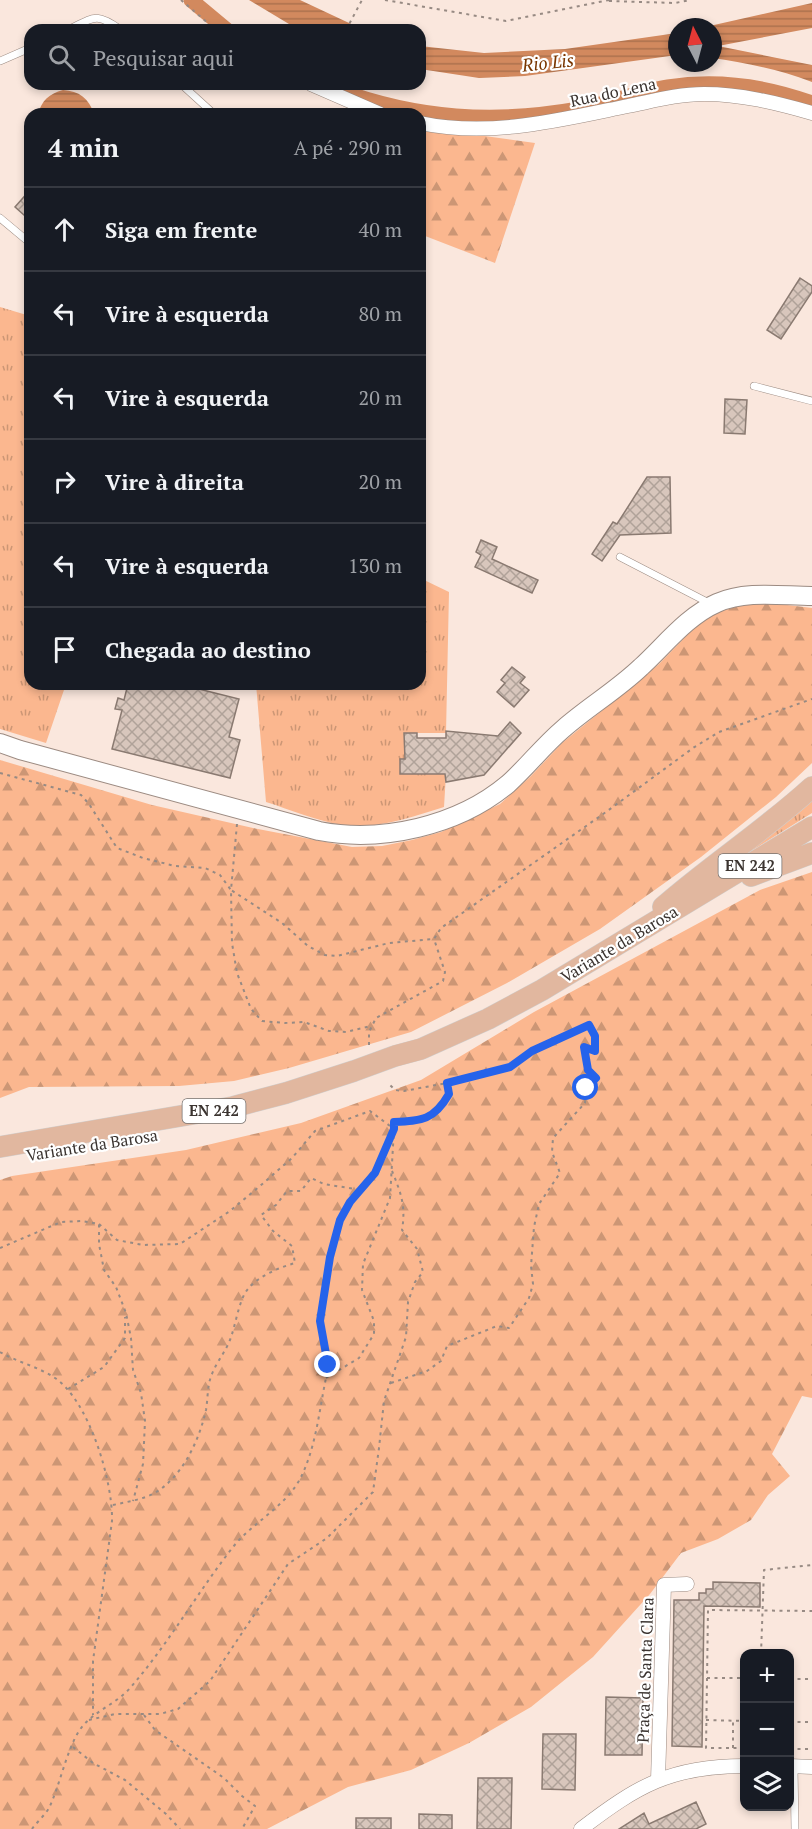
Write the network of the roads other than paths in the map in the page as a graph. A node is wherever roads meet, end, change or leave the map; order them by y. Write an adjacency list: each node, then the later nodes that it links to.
1 (82, 24): 2 (lane)
2 (112, 24)
3 (24, 51): 4 (lane)
4 (0, 61)
5 (188, 90): 7 (lane)
6 (325, 90): 8 (street)
7 (208, 108)
8 (366, 108)
9 (812, 112): 10 (street, Rua do Lena)
10 (426, 124)
11 (0, 218): 12 (lane)
12 (24, 238)
13 (754, 386): 14 (lane)
14 (812, 401)
15 (620, 557): 17 (lane)
16 (812, 596): 17 (main road)
17 (713, 605): 18 (main road)
18 (0, 743)
19 (812, 787): 23 (main road)
20 (812, 828): 22 (main road, Variante da Barosa / EN 242)
21 (812, 854): 22 (main road)
22 (687, 904): 23 (main road, Variante da Barosa / EN 242)
23 (625, 941): 24 (main road, Variante da Barosa / EN 242)
24 (421, 1049): 25 (main road, Variante da Barosa / EN 242); 26 (main road, Variante da Barosa / EN 242)
25 (0, 1147)
26 (0, 1160)
27 (687, 1584): 31 (street, Praça de Santa Clara)
28 (740, 1766): 31 (street)
29 (794, 1766): 30 (street)
30 (812, 1767)
31 (658, 1780): 33 (street)
32 (794, 1808): 34 (lane)
33 (581, 1829)
34 (795, 1829)

